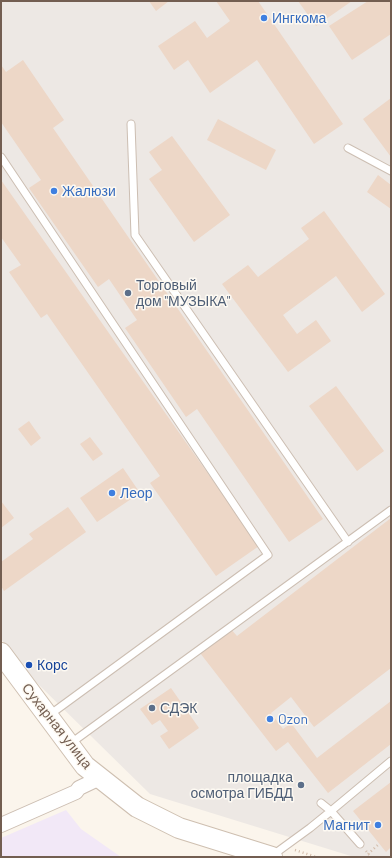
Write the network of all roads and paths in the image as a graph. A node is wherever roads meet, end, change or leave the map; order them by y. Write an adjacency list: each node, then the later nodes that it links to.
1 (132, 124): 6 (lane)
2 (348, 148): 4 (lane)
3 (1, 157): 8 (lane)
4 (391, 171)
5 (391, 510): 6 (lane)
6 (348, 542): 9 (lane)
7 (1, 653): 8 (street, Сухарная улица)
8 (48, 716): 9 (street, Сухарная улица)
9 (69, 744): 11 (street, Сухарная улица)
10 (391, 761): 13 (lane)
11 (100, 778): 14 (street); 18 (street, Сухарная улица)
12 (321, 803): 13 (lane)
13 (331, 811): 15 (lane); 18 (lane)
14 (1, 825)
15 (360, 844)
16 (379, 844): 19 (path)
17 (366, 850): 19 (path)
18 (275, 854): 20 (path)
19 (368, 854): 21 (path)
20 (316, 857)
21 (371, 857)

